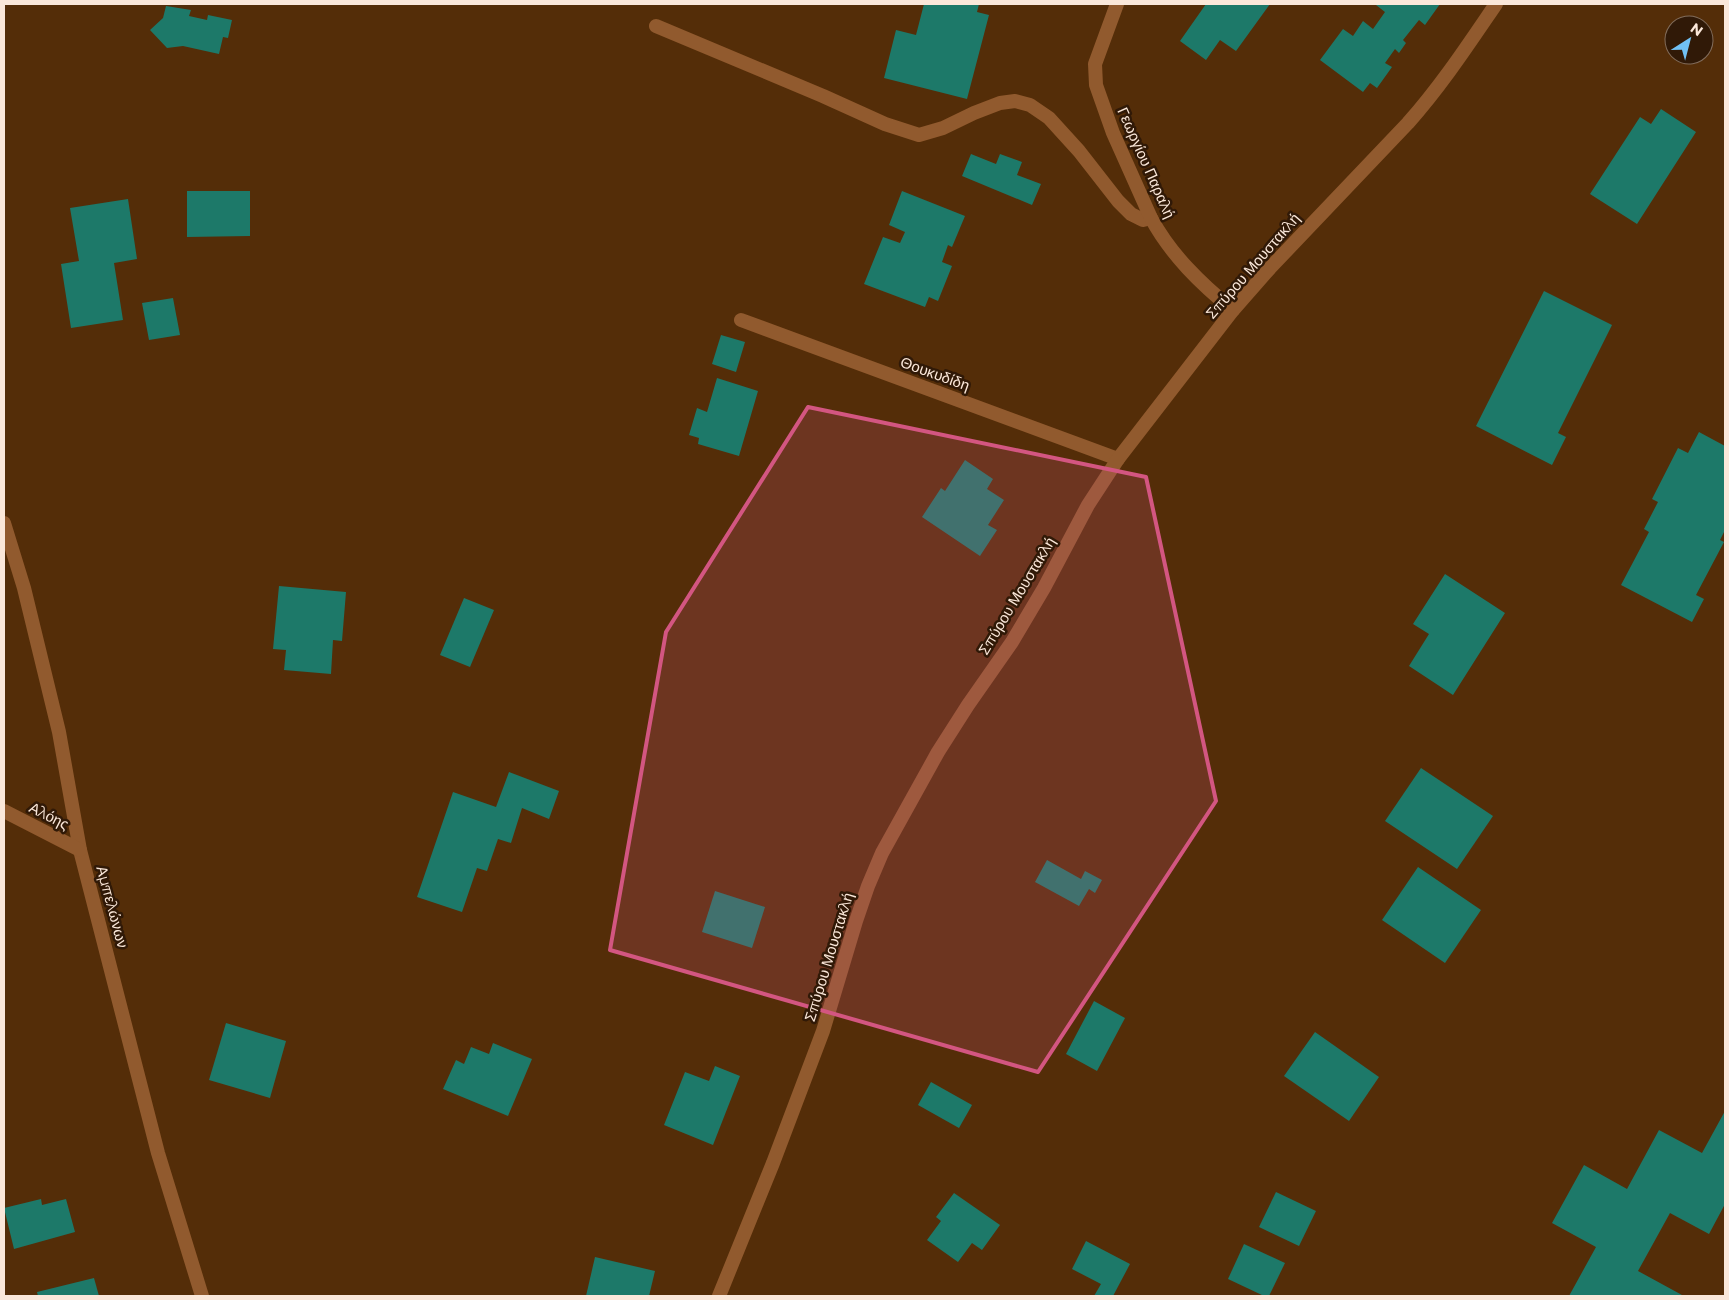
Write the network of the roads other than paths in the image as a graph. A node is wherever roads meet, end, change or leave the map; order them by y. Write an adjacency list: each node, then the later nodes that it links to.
1 (1116, 4): 4 (street, Γεωργίου Παραλή)
2 (1496, 4): 5 (street, Σπύρου Μουστακλή)
3 (656, 26): 4 (street)
4 (1151, 218): 5 (street, Γεωργίου Παραλή)
5 (1233, 310): 7 (street, Σπύρου Μουστακλή)
6 (741, 320): 7 (street, Θουκυδίδη)
7 (1118, 459): 12 (street, Σπύρου Μουστακλή)
8 (4, 523): 10 (street, Αμπελώνων)
9 (4, 812): 10 (street, Αλόης)
10 (80, 850): 11 (street, Αμπελώνων)
11 (202, 1296)
12 (718, 1296)

